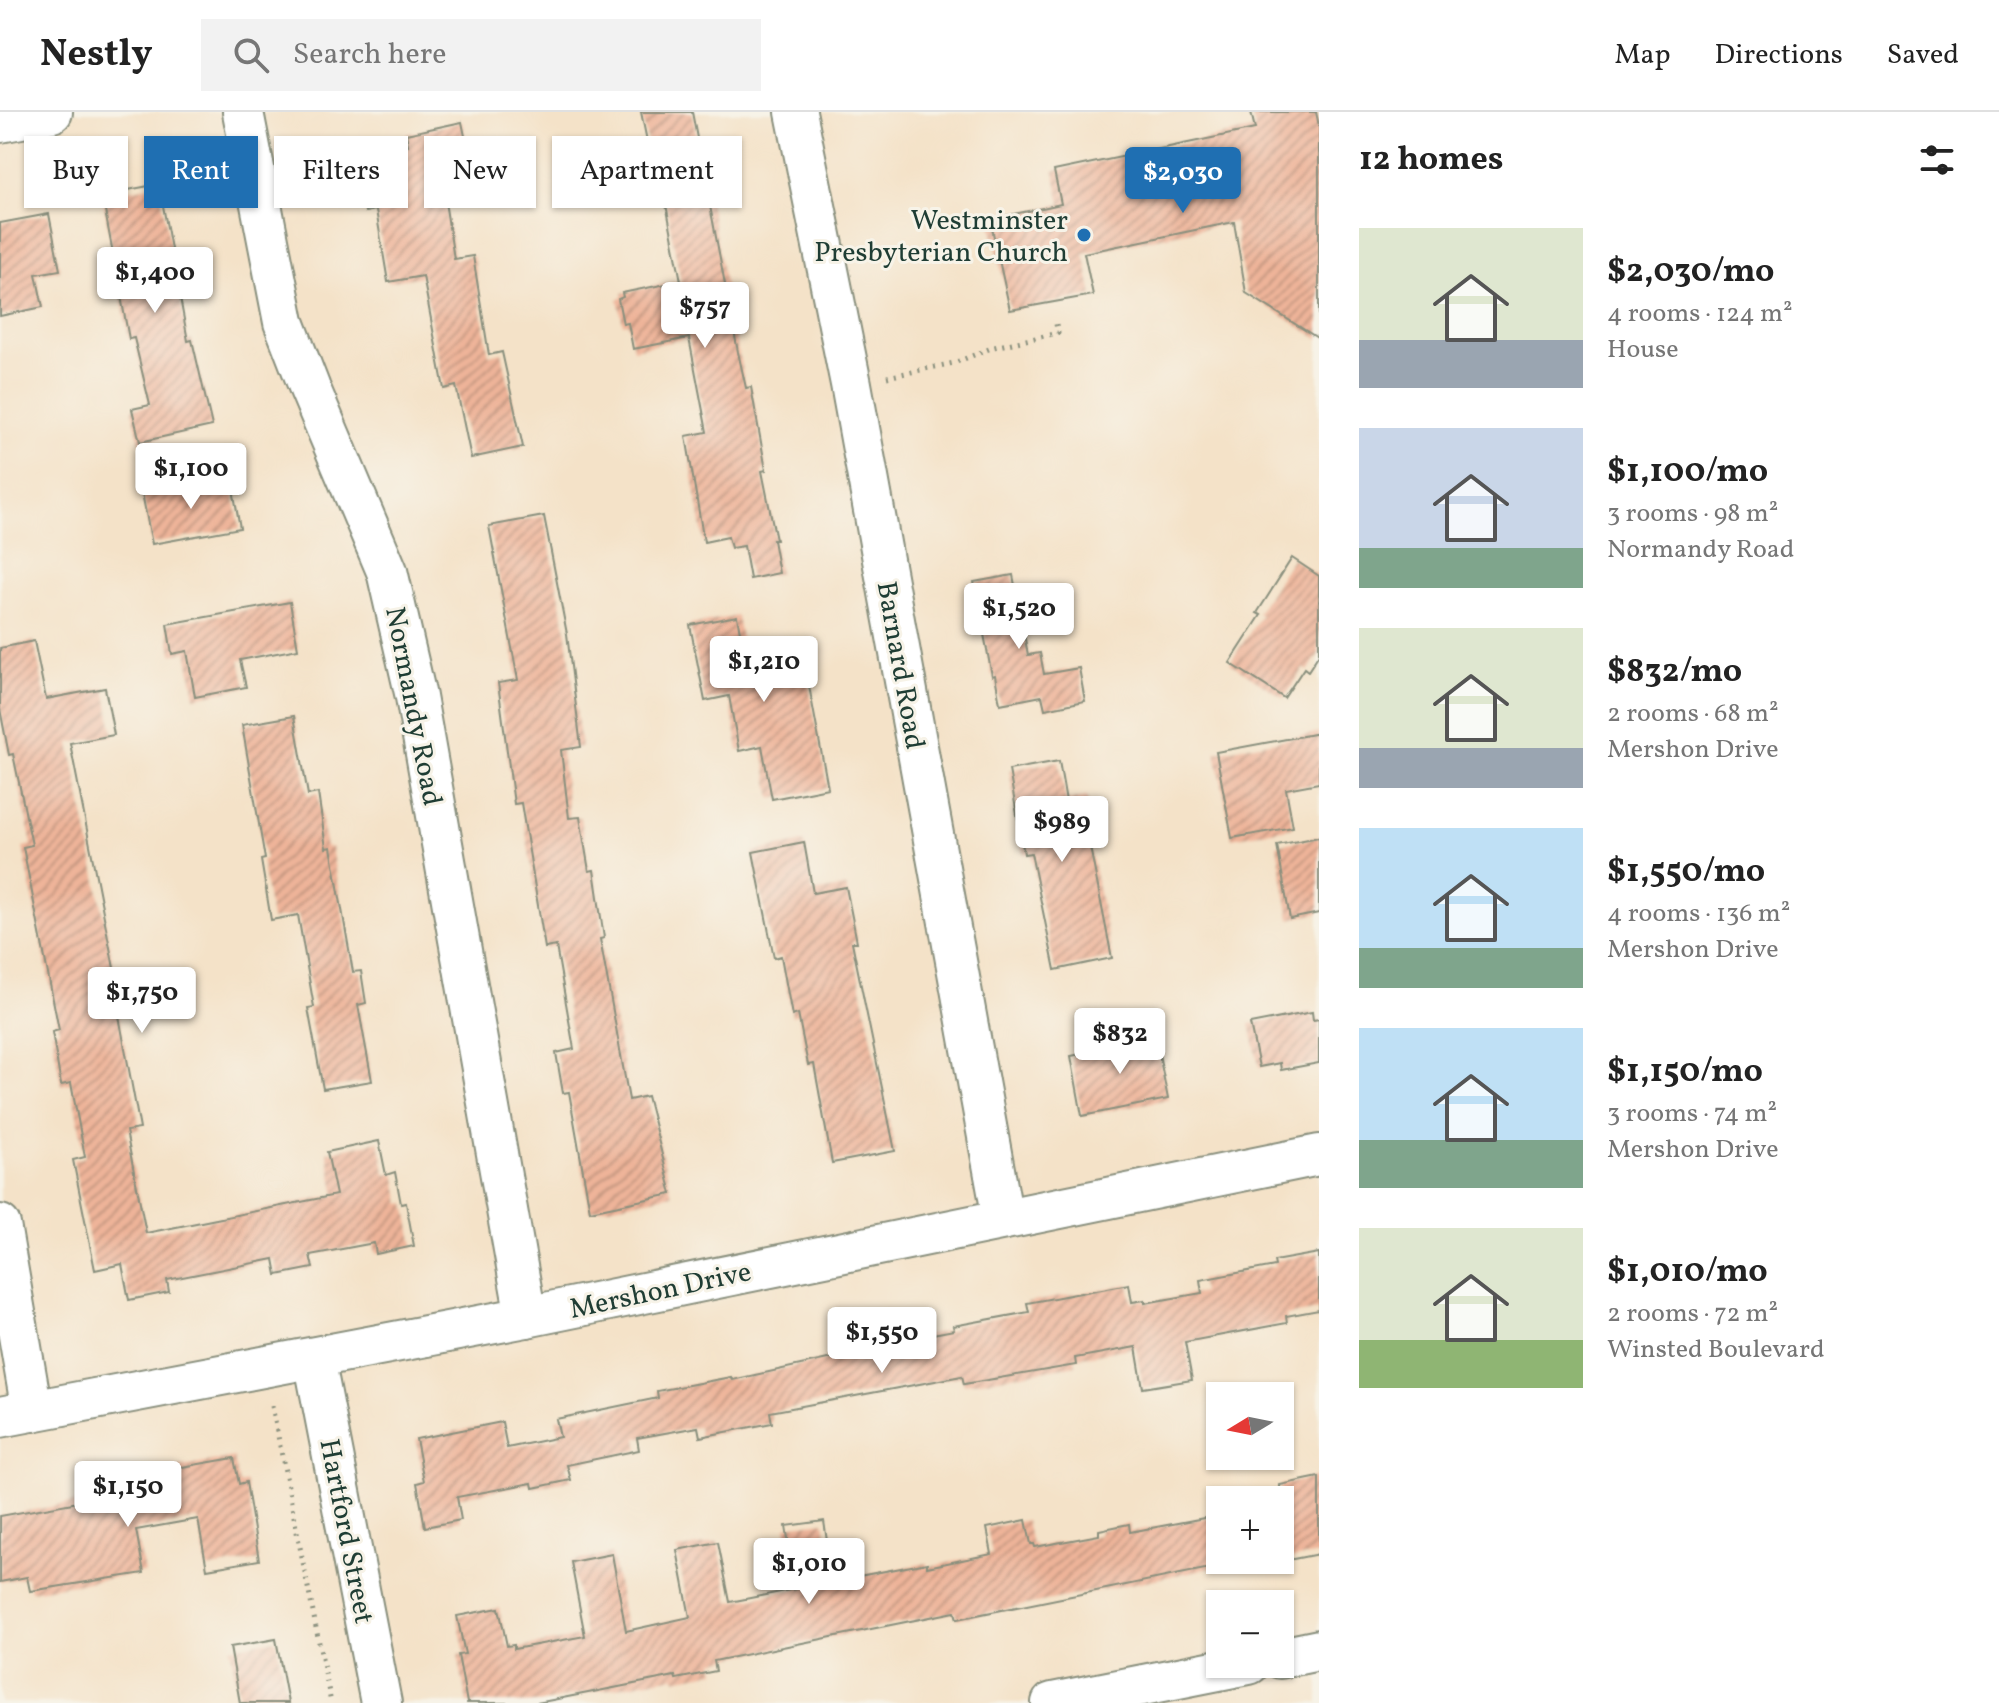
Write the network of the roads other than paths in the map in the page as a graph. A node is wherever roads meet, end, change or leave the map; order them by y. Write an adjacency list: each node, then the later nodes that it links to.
1 (52, 112): 4 (street)
2 (243, 112): 8 (street, Normandy Road)
3 (796, 112): 6 (street, Barnard Road)
4 (0, 122)
5 (1319, 1155): 6 (street, Mershon Drive)
6 (1003, 1219): 8 (street, Mershon Drive)
7 (0, 1225): 10 (street)
8 (526, 1317): 9 (street, Mershon Drive)
9 (314, 1358): 10 (street, Mershon Drive); 15 (street, Hartford Street)
10 (16, 1414)
11 (1319, 1650): 12 (street)
12 (1294, 1655)
13 (1206, 1674): 14 (street)
14 (1106, 1698): 16 (street)
15 (381, 1703)
16 (1052, 1703)

